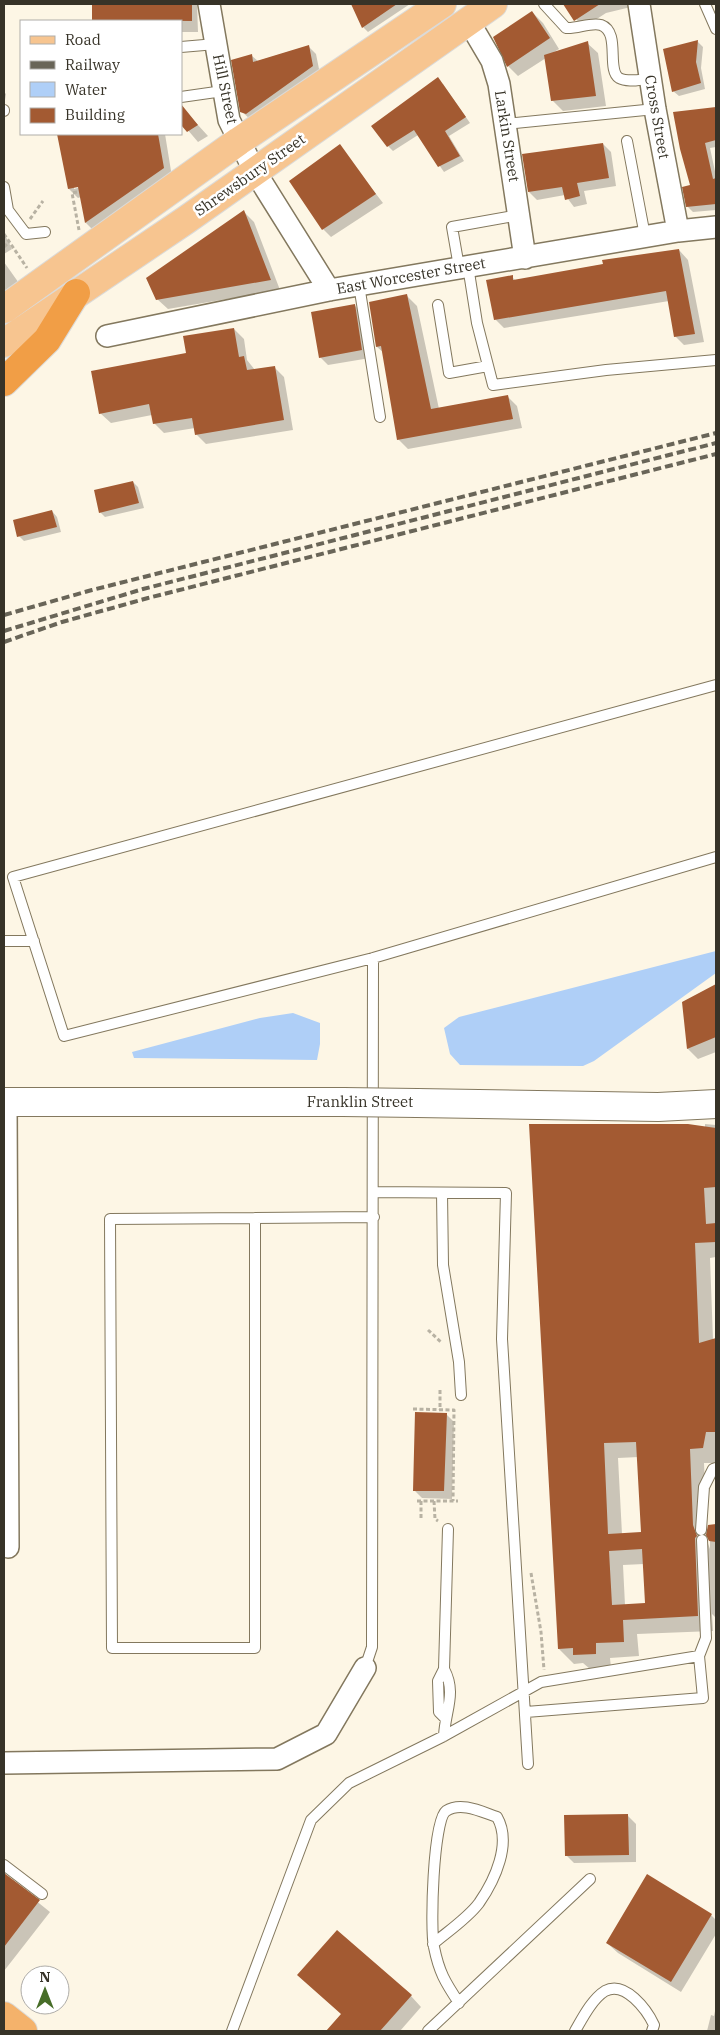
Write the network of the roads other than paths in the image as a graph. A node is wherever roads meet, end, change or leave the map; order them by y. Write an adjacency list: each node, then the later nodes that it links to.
1 (209, 4): 9 (street, Hill Street)
2 (442, 4): 16 (main road)
3 (493, 4): 7 (main road, Shrewsbury Street)
4 (544, 4): 11 (lane)
5 (639, 4): 11 (street, Cross Street)
6 (705, 4): 8 (lane)
7 (469, 22): 15 (street, Larkin Street); 18 (main road, Shrewsbury Street)
8 (716, 29)
9 (216, 44): 10 (lane); 12 (street, Hill Street)
10 (182, 47)
11 (650, 79): 14 (street, Cross Street)
12 (224, 91): 13 (lane); 16 (street, Hill Street)
13 (182, 98)
14 (655, 109): 15 (lane); 22 (street, Cross Street)
15 (505, 124): 20 (street, Larkin Street)
16 (240, 141): 18 (street, Hill Street); 31 (main road)
17 (627, 141): 24 (lane)
18 (254, 170): 28 (street, Hill Street); 29 (main road, Shrewsbury Street)
19 (4, 187): 23 (lane)
20 (519, 215): 25 (street, Larkin Street); 26 (lane)
21 (716, 227): 22 (street, East Worcester Street)
22 (678, 231): 24 (street, East Worcester Street)
23 (45, 232)
24 (645, 236): 25 (street, East Worcester Street)
25 (525, 258): 26 (street, East Worcester Street)
26 (464, 266): 27 (street, East Worcester Street); 35 (lane)
27 (359, 285): 28 (street, East Worcester Street); 37 (lane)
28 (329, 290): 32 (street, East Worcester Street)
29 (76, 294): 33 (main road, Shrewsbury Street); 36 (highway)
30 (438, 305): 35 (lane)
31 (4, 309)
32 (107, 336)
33 (4, 343)
34 (716, 360): 35 (lane)
35 (488, 366)
36 (4, 382)
37 (380, 417)
38 (716, 685): 41 (lane)
39 (716, 857): 42 (lane)
40 (4, 941): 41 (lane)
41 (34, 941): 42 (lane)
42 (373, 958): 45 (lane)
43 (5, 1102): 44 (main road, Franklin Street, bridge); 47 (street)
44 (716, 1104)
45 (373, 1192): 46 (lane); 48 (lane)
46 (442, 1193): 51 (lane); 58 (lane)
47 (5, 1200): 50 (street)
48 (374, 1217): 49 (lane); 57 (lane)
49 (255, 1218): 49 (lane)
50 (5, 1297): 53 (street)
51 (461, 1395)
52 (716, 1468): 56 (lane)
53 (6, 1474): 55 (street)
54 (448, 1528): 60 (lane)
55 (8, 1547)
56 (699, 1656): 58 (lane); 59 (lane)
57 (365, 1668): 61 (street)
58 (525, 1688): 59 (lane); 60 (lane)
59 (526, 1712): 62 (lane)
60 (444, 1736): 70 (lane)
61 (4, 1763)
62 (528, 1764)
63 (4, 1865): 65 (lane)
64 (590, 1878): 67 (lane)
65 (42, 1894)
66 (433, 1944): 66 (lane); 67 (lane)
67 (459, 2003): 71 (lane)
68 (4, 2016): 69 (highway)
69 (23, 2031)
70 (232, 2031)
71 (428, 2031)
72 (574, 2031): 73 (lane)
73 (652, 2031)

